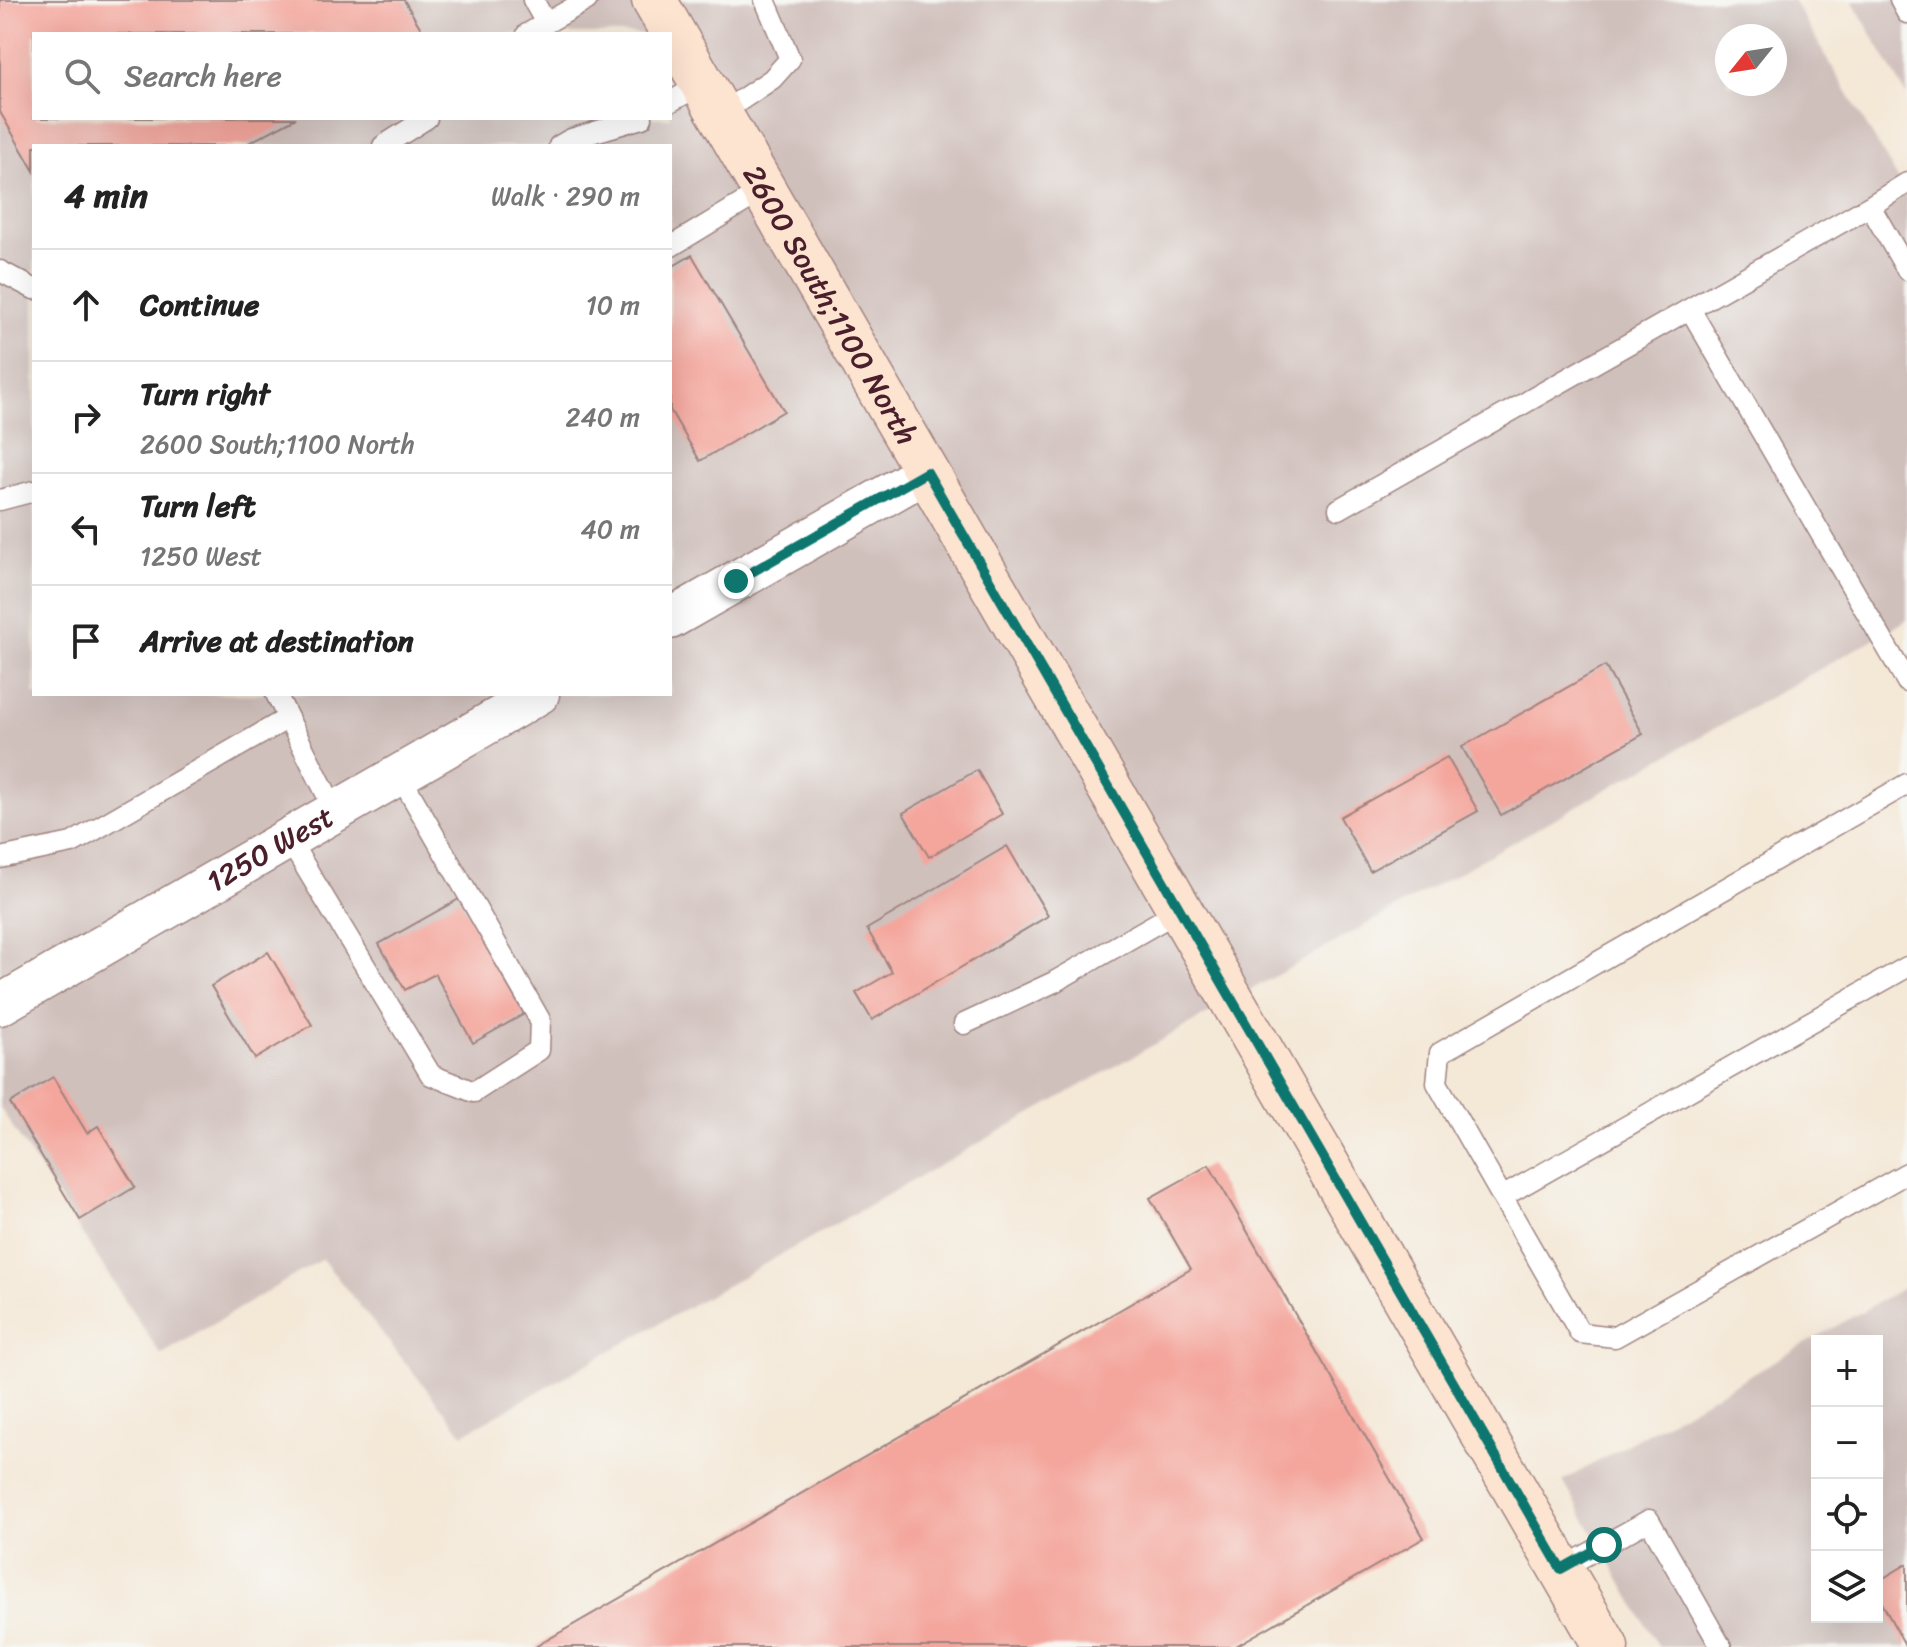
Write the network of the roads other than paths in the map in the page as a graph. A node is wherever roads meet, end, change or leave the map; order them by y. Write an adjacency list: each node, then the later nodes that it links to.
1 (533, 0): 7 (lane)
2 (587, 0): 7 (lane)
3 (654, 0): 9 (main road, 2600 South;1100 North)
4 (765, 0): 11 (lane)
5 (1900, 0): 6 (lane)
6 (1907, 13)
7 (546, 23): 8 (lane)
8 (530, 32)
9 (668, 32)
10 (672, 42): 11 (main road, 2600 South;1100 North)
11 (697, 100): 17 (main road, 2600 South;1100 North)
12 (424, 120): 14 (lane)
13 (635, 120): 15 (lane)
14 (386, 144)
15 (562, 144)
16 (1907, 183): 18 (lane)
17 (764, 190): 19 (lane); 24 (main road, 2600 South;1100 North)
18 (1870, 206): 20 (lane); 23 (lane)
19 (672, 246)
20 (1907, 270)
21 (0, 271): 22 (lane)
22 (32, 288)
23 (1690, 309): 27 (lane); 29 (lane)
24 (927, 472): 28 (street); 38 (main road, 2600 South;1100 North)
25 (32, 492): 26 (lane)
26 (0, 500)
27 (1339, 509)
28 (672, 612)
29 (1907, 682)
30 (277, 696): 32 (lane)
31 (536, 696): 33 (street, 1250 West)
32 (288, 718): 35 (lane); 37 (lane)
33 (399, 774): 35 (street, 1250 West); 36 (lane)
34 (1907, 784): 43 (lane)
35 (335, 811): 36 (street, 1250 West)
36 (288, 838): 40 (street, 1250 West)
37 (0, 858)
38 (1180, 910): 41 (lane); 44 (main road, 2600 South;1100 North)
39 (1907, 967): 43 (lane)
40 (0, 1005)
41 (964, 1024)
42 (1907, 1173): 43 (lane)
43 (1502, 1197)
44 (1561, 1569): 45 (main road, 2600 South;1100 North); 46 (lane)
45 (1606, 1647)
46 (1721, 1647)

